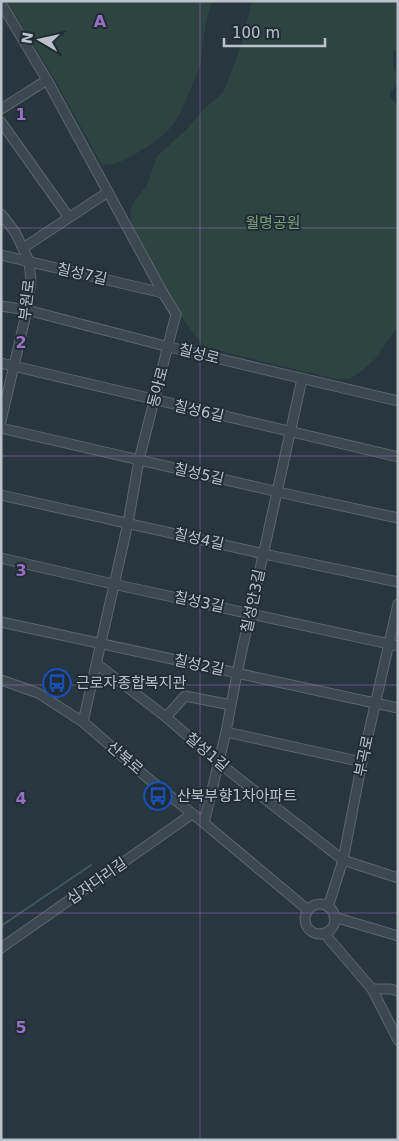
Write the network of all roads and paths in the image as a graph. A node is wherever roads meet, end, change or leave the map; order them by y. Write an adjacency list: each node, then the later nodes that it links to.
1 (1, 3): 2 (street, 동아로)
2 (47, 80): 3 (street); 5 (street, 동아로)
3 (1, 109)
4 (1, 122): 7 (street)
5 (108, 192): 7 (street); 11 (street, 동아로)
6 (1, 214): 8 (street, 부원로)
7 (68, 216): 8 (street)
8 (23, 248): 10 (street, 부원로)
9 (1, 255): 10 (street, 칠성7길)
10 (30, 261): 11 (street, 칠성7길); 13 (street, 부원로)
11 (163, 293): 14 (street, 동아로)
12 (1, 306): 13 (street, 칠성로)
13 (27, 310): 14 (street, 칠성로); 16 (street, 부원로)
14 (169, 347): 17 (street, 칠성로); 18 (street, 동아로)
15 (1, 364): 16 (street, 칠성6길)
16 (14, 366): 18 (street, 칠성6길); 20 (street, 부원로)
17 (302, 379): 19 (street, 칠성로); 22 (street, 칠성안3길)
18 (154, 400): 22 (street, 칠성6길); 24 (street, 동아로)
19 (398, 401)
20 (1, 421)
21 (1, 428): 24 (street, 칠성5길)
22 (290, 432): 23 (street, 칠성6길); 25 (street, 칠성안3길)
23 (398, 457)
24 (140, 460): 25 (street, 칠성5길); 28 (street, 동아로)
25 (278, 492): 27 (street, 칠성5길); 29 (street, 칠성안3길)
26 (1, 495): 28 (street, 칠성4길)
27 (398, 518)
28 (128, 522): 29 (street, 칠성4길); 32 (street, 동아로)
29 (264, 554): 31 (street, 칠성4길); 34 (street, 칠성안3길)
30 (1, 558): 32 (street, 칠성3길)
31 (398, 582)
32 (113, 584): 34 (street, 칠성3길); 36 (street, 동아로)
33 (398, 604): 37 (street, 부곡로)
34 (251, 613): 37 (street, 칠성3길); 39 (street, 칠성안3길)
35 (1, 622): 36 (street, 칠성2길)
36 (100, 643): 38 (street, 동아로); 39 (street, 칠성2길)
37 (393, 645): 41 (street, 부곡로)
38 (97, 664): 44 (street, 칠성1길); 45 (street, 동아로)
39 (237, 674): 41 (street, 칠성2길); 42 (street, 칠성안3길)
40 (1, 680): 45 (street, 산북로)
41 (375, 703): 43 (street, 칠성2길); 47 (street, 부곡로)
42 (231, 705): 44 (street); 46 (street, 칠성안3길)
43 (398, 708)
44 (166, 718): 48 (street, 칠성1길)
45 (83, 722): 49 (street, 산북로)
46 (226, 732): 47 (street); 48 (street, 칠성안3길)
47 (362, 762): 51 (street, 부곡로)
48 (220, 763): 50 (street, 칠성안3길); 51 (street, 칠성1길)
49 (192, 814): 50 (street, 산북로); 58 (street, 십자다리길)
50 (204, 822): 54 (street, 산북로)
51 (343, 860): 52 (street, 칠성1길); 53 (street, 부곡로)
52 (398, 878)
53 (328, 907): 54 (street); 55 (street)
54 (308, 910): 56 (street)
55 (334, 917): 56 (street); 57 (street)
56 (324, 933): 59 (street)
57 (398, 936)
58 (1, 948)
59 (372, 990): 60 (street); 61 (street)
60 (398, 991)
61 (398, 1040)

